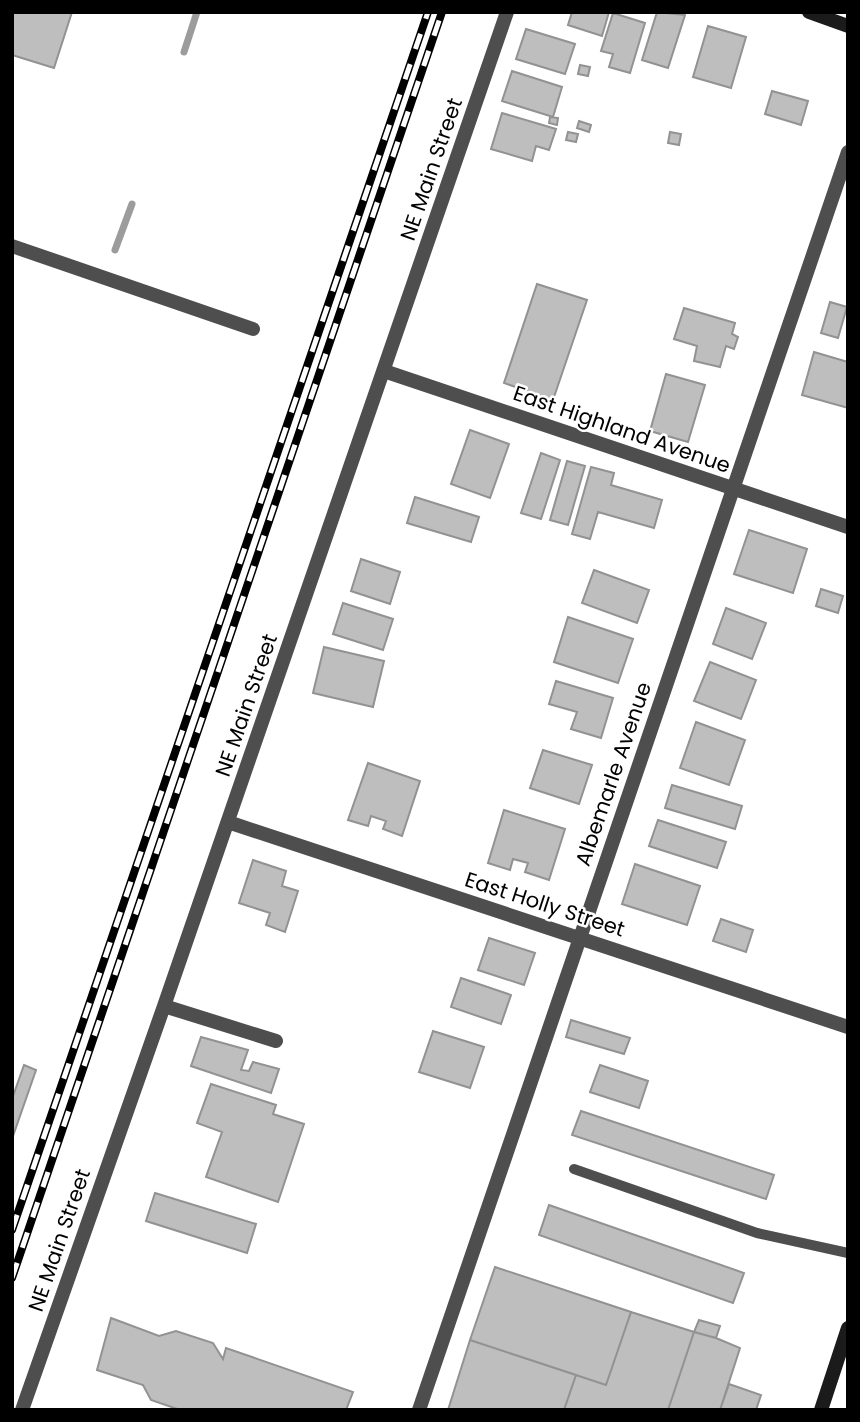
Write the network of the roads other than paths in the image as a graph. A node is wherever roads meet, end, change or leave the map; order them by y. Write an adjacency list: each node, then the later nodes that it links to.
1 (507, 12): 7 (street, NE Main Street)
2 (808, 12): 3 (main road)
3 (848, 26)
4 (848, 152): 8 (street, Albemarle Avenue)
5 (12, 246): 6 (street)
6 (253, 329)
7 (384, 371): 8 (street, East Highland Avenue); 10 (street, NE Main Street)
8 (732, 488): 9 (street, East Highland Avenue); 11 (street, Albemarle Avenue)
9 (848, 527)
10 (228, 822): 11 (street, East Holly Street); 12 (street, NE Main Street)
11 (579, 937): 13 (street, East Holly Street); 19 (street, Albemarle Avenue)
12 (164, 1006): 14 (street); 18 (street, NE Main Street)
13 (848, 1027)
14 (276, 1041)
15 (574, 1169): 16 (lane)
16 (848, 1253)
17 (848, 1328): 20 (main road)
18 (22, 1410)
19 (419, 1410)
20 (821, 1410)

